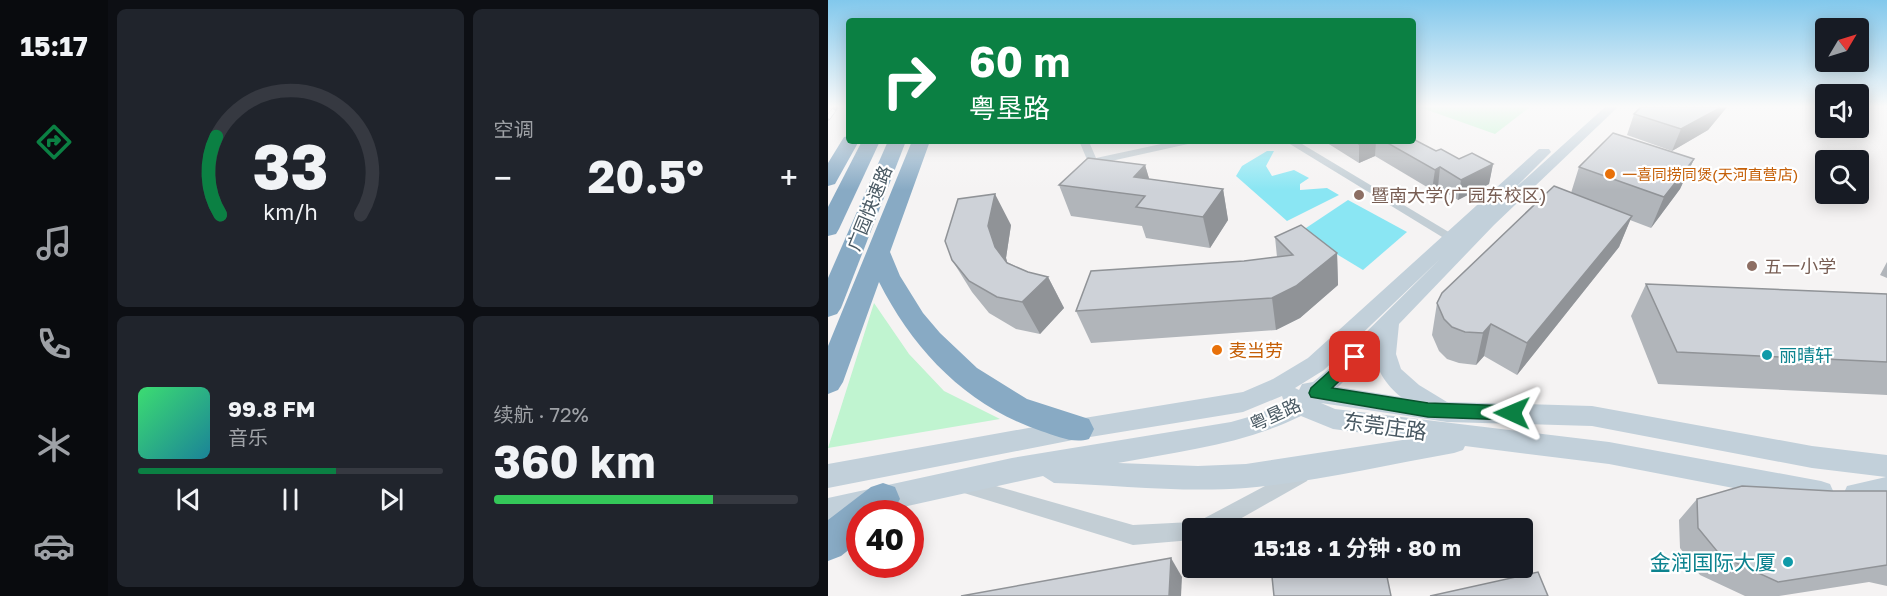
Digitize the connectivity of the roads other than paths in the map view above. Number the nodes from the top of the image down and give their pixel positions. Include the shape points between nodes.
1 (1565, 135) edge
2 (1581, 135) edge
3 (848, 144) edge
4 (870, 144) edge
5 (896, 144) edge
6 (920, 144) edge
7 (1085, 144) edge
8 (1174, 144) edge
9 (1295, 144) edge
10 (828, 180) edge
11 (828, 229) edge
12 (1451, 237) junction
13 (879, 253) junction
14 (862, 294) junction
15 (828, 308) edge
16 (828, 315) edge
17 (1389, 323) junction
18 (828, 382) edge
19 (1283, 386) junction
20 (1309, 399) junction
21 (1447, 412) junction
22 (1078, 429) junction
23 (1478, 438) junction
24 (1887, 466) edge
25 (1312, 468) junction
26 (1012, 470) junction
27 (828, 476) edge
28 (957, 483) junction
29 (1887, 489) edge
30 (902, 500) edge
31 (846, 511) edge
32 (828, 512) edge
33 (1224, 518) edge
34 (846, 529) edge
35 (1182, 532) edge
36 (828, 543) edge

1 - 12 main road, 粤垦路
2 - 17 main road, 粤垦路 via 1488,221
3 - 10 highway
4 - 11 highway, 广园快速路
5 - 15 highway, 广园快速路
6 - 13 highway
7 - 8 street via 1093,162
9 - 12 street
12 - 19 main road, 粤垦路 via 1377,310 1316,364
13 - 14 highway
13 - 22 highway via 892,289 914,321 974,383 1010,406
14 - 16 highway
14 - 18 highway
17 - 20 main road, 粤垦路
17 - 21 main road via 1384,354 1389,370 1407,390
19 - 20 main road, 东莞庄路
19 - 22 main road, 粤垦路 via 1243,402
20 - 21 main road, 东莞庄路
20 - 23 main road, 东莞庄路 via 1333,419
20 - 26 main road, 粤垦路 via 1264,423 1231,432
21 - 24 main road, 东莞庄路 via 1592,416 1812,457
22 - 27 main road, 粤垦路
23 - 25 main road
23 - 29 main road, 东莞庄路 via 1609,453 1838,496 1871,495
25 - 26 main road via 1245,476 1177,477
25 - 33 street
26 - 28 main road, 粤垦路
28 - 30 main road, 粤垦路
28 - 35 street via 1133,535
31 - 32 main road, 粤垦路
34 - 36 highway

